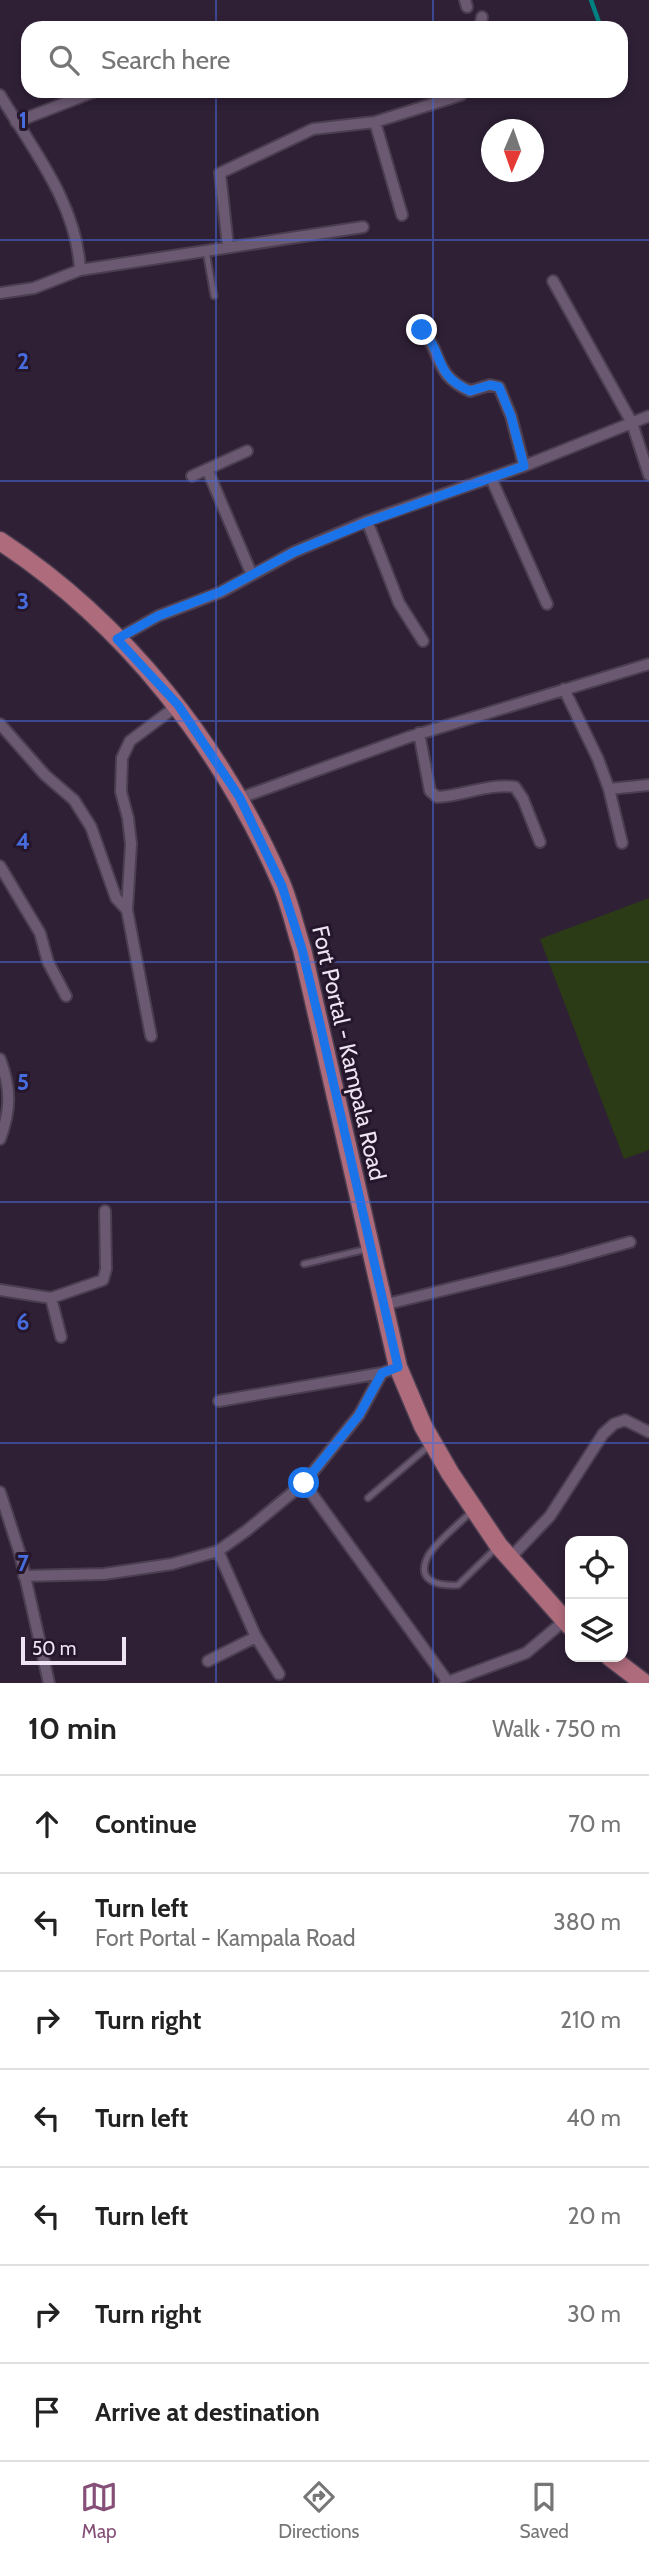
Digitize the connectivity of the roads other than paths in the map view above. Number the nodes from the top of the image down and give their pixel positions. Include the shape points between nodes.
1 (0, 95) edge
2 (78, 98) edge
3 (451, 98) edge
4 (16, 122) junction
5 (375, 122) junction
6 (402, 215) dead end
7 (363, 227) dead end
8 (228, 247) junction
9 (206, 251) junction
10 (80, 270) junction
11 (553, 281) dead end
12 (0, 293) edge
13 (214, 296) dead end
14 (422, 330) dead end
15 (649, 416) edge
16 (632, 423) junction
17 (247, 451) dead end
18 (524, 466) junction
19 (207, 470) junction
20 (649, 475) edge
21 (192, 476) dead end
22 (491, 478) junction
23 (367, 522) junction
24 (0, 541) edge
25 (252, 575) junction
26 (547, 604) dead end
27 (117, 639) junction
28 (423, 641) dead end
29 (649, 664) edge
30 (565, 689) junction
31 (178, 705) junction
32 (0, 724) edge
33 (419, 733) junction
34 (649, 785) edge
35 (609, 789) junction
36 (240, 798) junction
37 (540, 842) dead end
38 (622, 844) dead end
39 (0, 866) edge
40 (127, 910) junction
41 (66, 996) dead end
42 (150, 1037) dead end
43 (0, 1059) edge
44 (0, 1139) edge
45 (105, 1212) dead end
46 (630, 1242) dead end
47 (370, 1248) junction
48 (304, 1264) dead end
49 (0, 1290) edge
50 (51, 1297) junction
51 (383, 1305) junction
52 (61, 1337) dead end
53 (390, 1370) junction
54 (219, 1401) dead end
55 (649, 1432) edge
56 (433, 1443) junction
57 (304, 1483) junction
58 (0, 1492) edge
59 (368, 1499) dead end
60 (474, 1509) junction
61 (218, 1551) junction
62 (505, 1552) junction
63 (24, 1576) junction
64 (565, 1621) edge
65 (565, 1625) edge
66 (256, 1637) junction
67 (208, 1661) dead end
68 (617, 1662) edge
69 (279, 1674) dead end
70 (446, 1682) edge
71 (49, 1683) edge
72 (644, 1683) edge

1 - 4 street
2 - 4 street
3 - 5 street
4 - 10 street via 64,200 76,233
5 - 6 street
5 - 8 street via 313,129 220,173
7 - 8 street
8 - 9 street
9 - 10 street
9 - 13 lane
10 - 12 street via 34,288
11 - 16 street
14 - 18 street via 442,371 456,385 470,391 499,387
15 - 16 street
16 - 18 street
16 - 20 street
17 - 19 street
18 - 22 street
19 - 21 street
19 - 25 street
22 - 23 street
22 - 26 street
23 - 25 street
23 - 28 street via 399,603
24 - 27 main road, Fort Portal - Kampala Road via 74,597
25 - 27 street
27 - 31 main road, Fort Portal - Kampala Road
29 - 30 street
30 - 33 street
30 - 35 street
31 - 36 main road, Fort Portal - Kampala Road
31 - 40 street via 130,741 122,758 121,792 131,844
32 - 40 street via 74,800 91,827 116,898
33 - 36 street
33 - 37 street via 430,791 446,797 500,785 515,787
34 - 35 street
35 - 38 street
36 - 47 main road, Fort Portal - Kampala Road via 282,886 302,949
39 - 41 street via 40,933 48,962
40 - 42 street
43 - 44 street via 8,1081 7,1122
45 - 50 street via 103,1280
46 - 51 street
47 - 48 lane
47 - 51 main road, Fort Portal - Kampala Road
49 - 50 street
50 - 52 street
51 - 53 main road, Fort Portal - Kampala Road
53 - 54 street
53 - 56 main road, Fort Portal - Kampala Road
53 - 57 street
55 - 62 street via 625,1420 614,1424 550,1516
56 - 59 lane
56 - 60 main road, Fort Portal - Kampala Road
57 - 61 street
57 - 70 street
58 - 63 street
60 - 62 main road, Fort Portal - Kampala Road
60 - 62 lane via 429,1555 428,1578 439,1586 458,1585
61 - 63 street via 172,1564 104,1574
61 - 66 street
62 - 64 main road, Fort Portal - Kampala Road
63 - 71 street
65 - 70 street via 526,1654
66 - 67 street
66 - 69 street
68 - 72 main road

